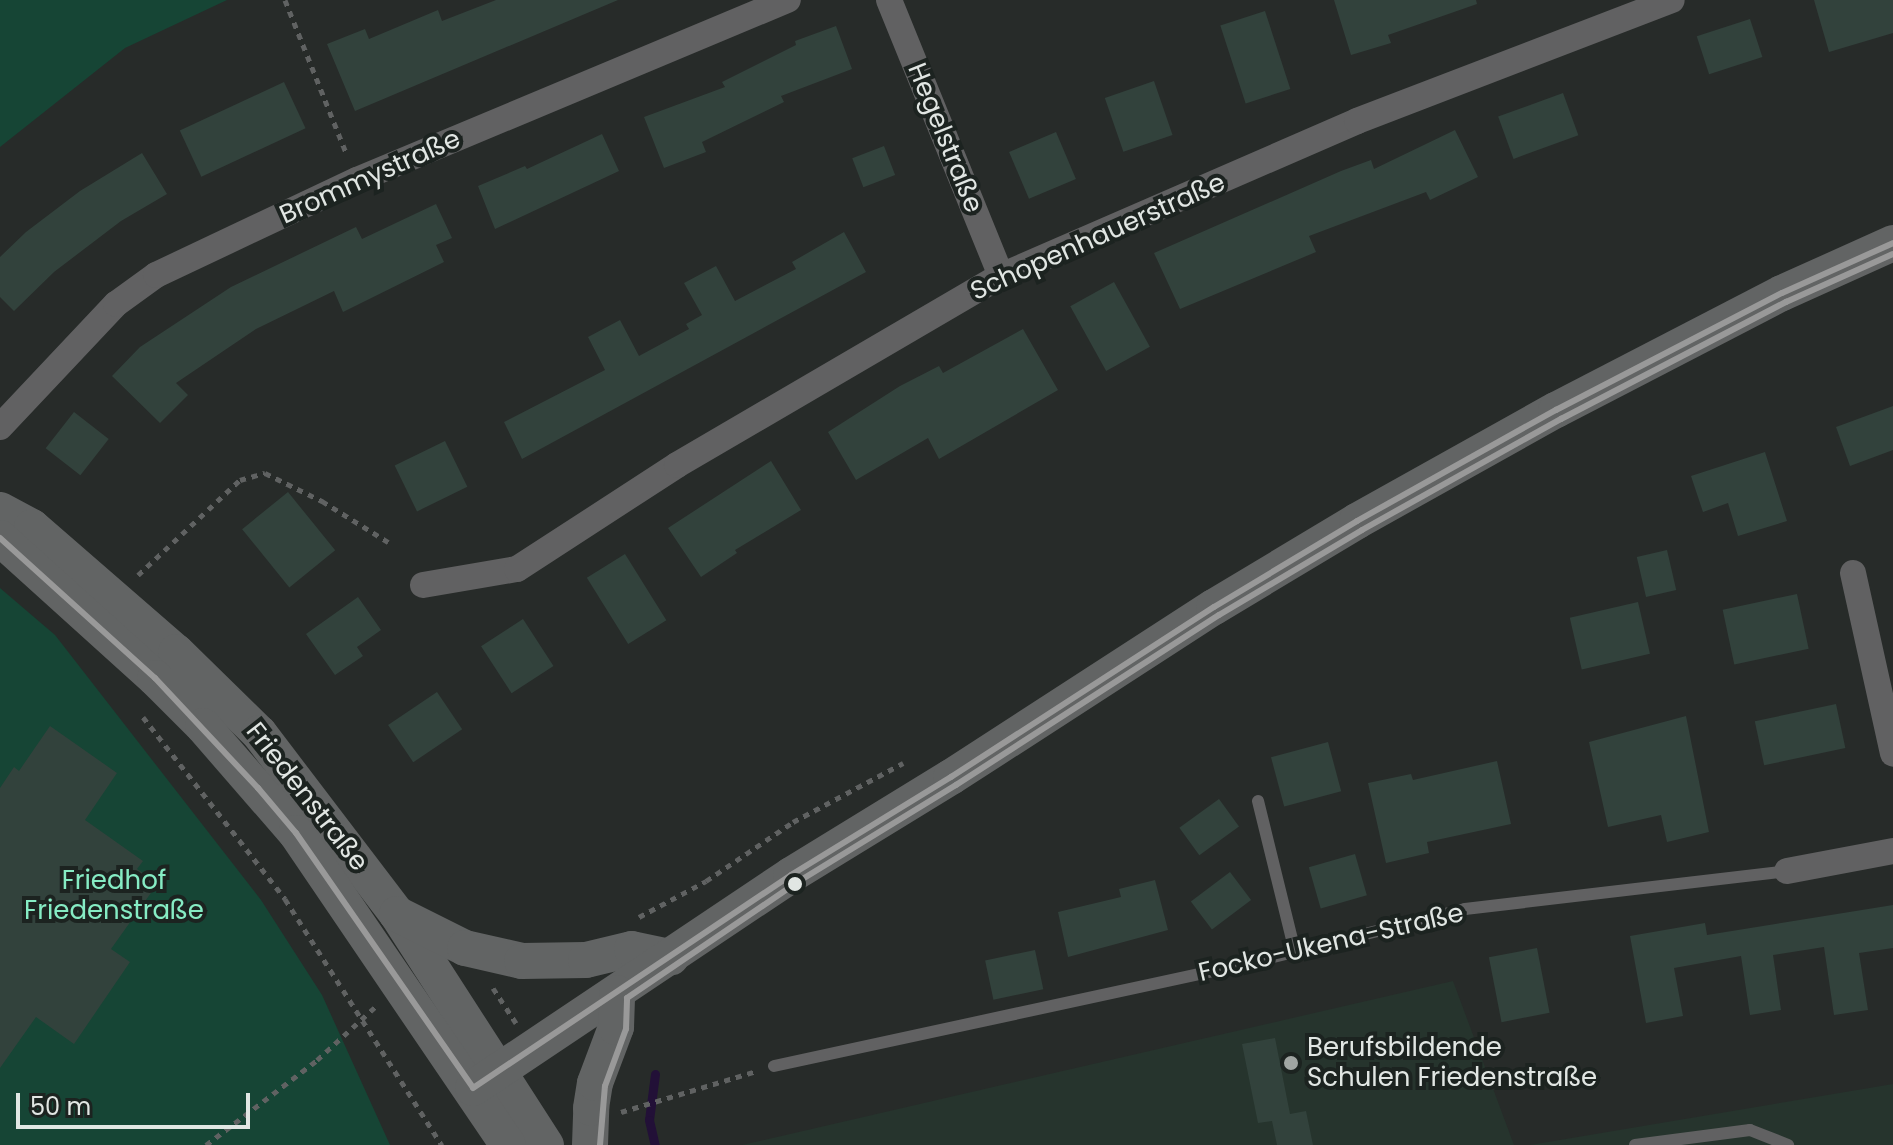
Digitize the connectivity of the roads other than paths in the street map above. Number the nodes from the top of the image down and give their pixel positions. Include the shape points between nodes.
1 (788, 0) edge
2 (889, 0) edge
3 (1672, 0) edge
4 (1893, 243) edge
5 (1001, 276) junction
6 (0, 427) edge
7 (0, 510) edge
8 (0, 538) edge
9 (1853, 573) dead end
10 (423, 585) dead end
11 (1893, 754) edge
12 (1258, 801) dead end
13 (1893, 851) edge
14 (1787, 871) joint
15 (397, 914) junction
16 (1295, 952) junction
17 (671, 957) junction
18 (617, 993) junction
19 (774, 1066) road end
20 (486, 1080) junction
21 (1661, 1142) edge
22 (508, 1145) edge
23 (546, 1145) edge
24 (590, 1145) edge
25 (1635, 1145) edge
26 (1788, 1145) edge

1 - 6 street, Brommystraße via 357,180 156,275 116,304
2 - 5 street, Hegelstraße
3 - 5 street, Schopenhauerstraße via 1357,121
4 - 17 main road via 1782,293 1556,410 1357,521 791,875
5 - 10 street, Schopenhauerstraße via 677,465 517,569
7 - 15 main road, Friedenstraße via 44,537 259,733
8 - 20 main road, Friedenstraße via 155,678 258,788
9 - 11 street
12 - 16 lane
13 - 14 street, Focko-Ukena-Straße
14 - 16 lane, Focko-Ukena-Straße via 1465,909
15 - 17 main road via 465,948 522,961 586,960 632,949
15 - 20 main road, Friedenstraße
16 - 19 lane, Focko-Ukena-Straße
17 - 18 main road
18 - 20 main road
18 - 24 main road via 616,1027 595,1083
20 - 22 main road, Friedenstraße
20 - 23 main road, Friedenstraße
21 - 25 lane
21 - 26 lane via 1750,1130

